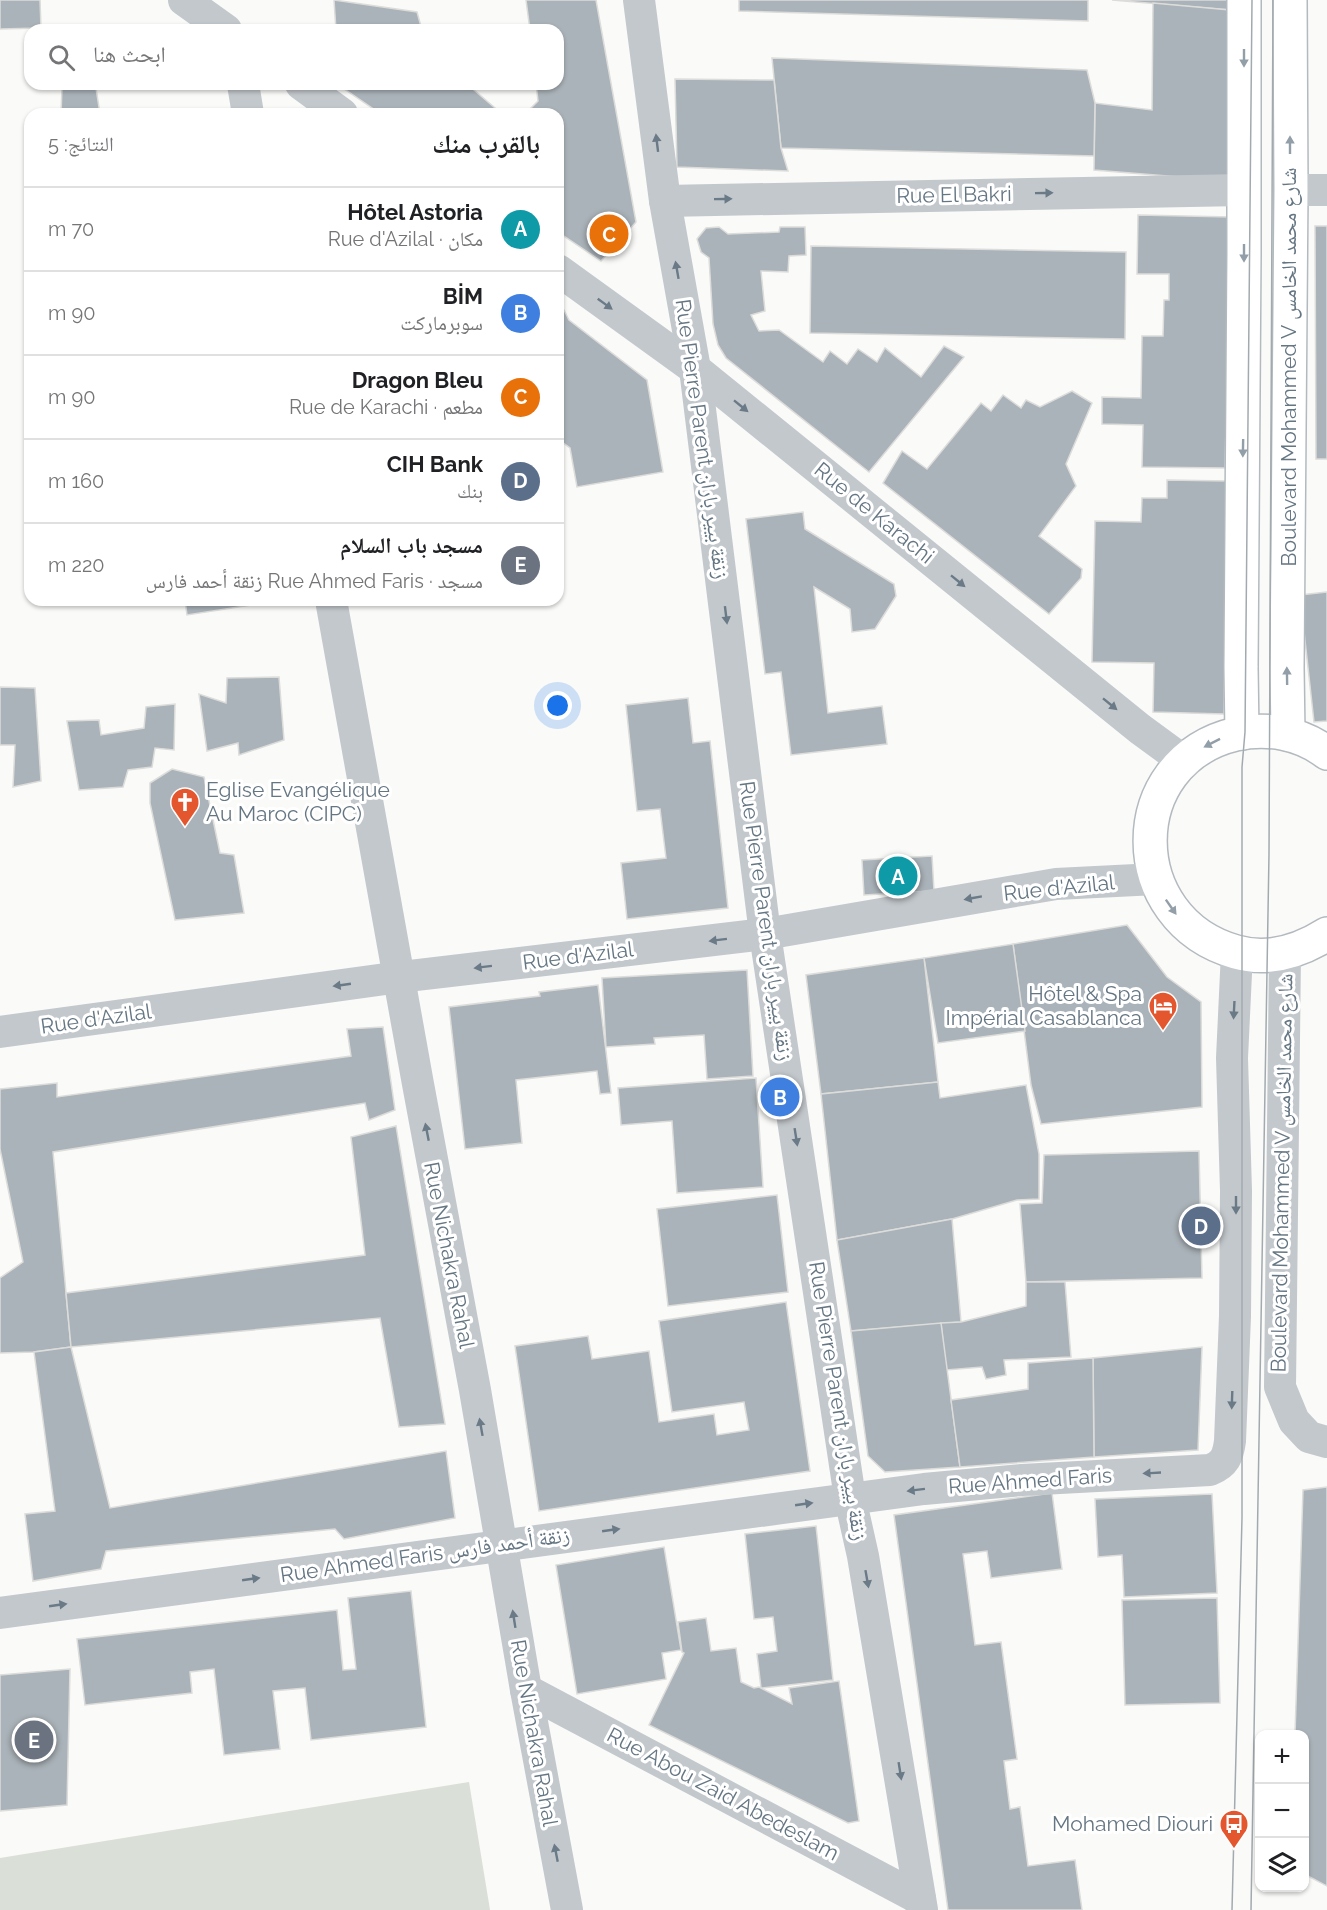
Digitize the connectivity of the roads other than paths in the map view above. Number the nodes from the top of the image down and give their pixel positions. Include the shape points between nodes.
1 (184, 0) edge
2 (639, 0) edge
3 (1244, 0) edge
4 (1290, 0) edge
5 (218, 24) edge
6 (244, 90) edge
7 (309, 90) edge
8 (247, 108) edge
9 (334, 108) edge
10 (1243, 190) junction
11 (1291, 190) junction
12 (1327, 190) edge
13 (665, 201) junction
14 (564, 274) edge
15 (695, 369) junction
16 (333, 606) edge
17 (1242, 733) junction
18 (1288, 734) junction
19 (1327, 753) edge
20 (1185, 762) junction
21 (1156, 879) junction
22 (765, 934) junction
23 (1327, 934) edge
24 (1237, 952) junction
25 (1285, 953) junction
26 (400, 977) junction
27 (0, 1032) edge
28 (1327, 1442) edge
29 (850, 1498) junction
30 (502, 1545) junction
31 (0, 1613) edge
32 (526, 1690) junction
33 (921, 1904) edge
34 (567, 1910) edge

1 - 5 street
13 -> 2 street, Rue Pierre Parent زنقة بيير باران
3 -> 10 street
11 -> 4 street, Boulevard Mohammed V شارع محمد الخامس
6 - 8 street
7 - 9 street
13 -> 10 street, Rue El Bakri
10 -> 17 street
11 - 12 street
18 -> 11 street, Boulevard Mohammed V شارع محمد الخامس
15 -> 13 street, Rue Pierre Parent زنقة بيير باران
14 -> 15 street, Rue de Karachi
15 -> 20 street, Rue de Karachi
15 -> 22 street, Rue Pierre Parent زنقة بيير باران
16 - 26 street, Rue Nichakra Rahal
17 - 18 street
17 -> 20 street via 1212,743
18 - 19 street
20 - 21 street via 1165,788 1153,818 1150,840
21 -> 22 street, Rue d'Azilal via 1056,884
21 -> 24 street via 1168,904 1186,926 1209,942
22 -> 26 street, Rue d'Azilal
22 -> 29 street, Rue Pierre Parent زنقة بيير باران
23 - 25 street
24 - 25 street via 1255,956
24 -> 29 street, Rue Ahmed Faris via 1232,1058 1235,1316 1226,1460 1210,1470 1022,1480
25 - 28 street, Boulevard Mohammed V شارع محمد الخامس via 1280,1387 1294,1421 1309,1437
26 -> 27 street, Rue d'Azilal
30 -> 26 street, Rue Nichakra Rahal
30 -> 29 street, Rue Ahmed Faris زنقة أحمد فارس
29 -> 33 street, Rue Pierre Parent زنقة بيير باران
31 -> 30 street, Rue Ahmed Faris زنقة أحمد فارس
32 -> 30 street, Rue Nichakra Rahal
32 - 33 street, Rue Abou Zaid Abedeslam
34 -> 32 street, Rue Nichakra Rahal

